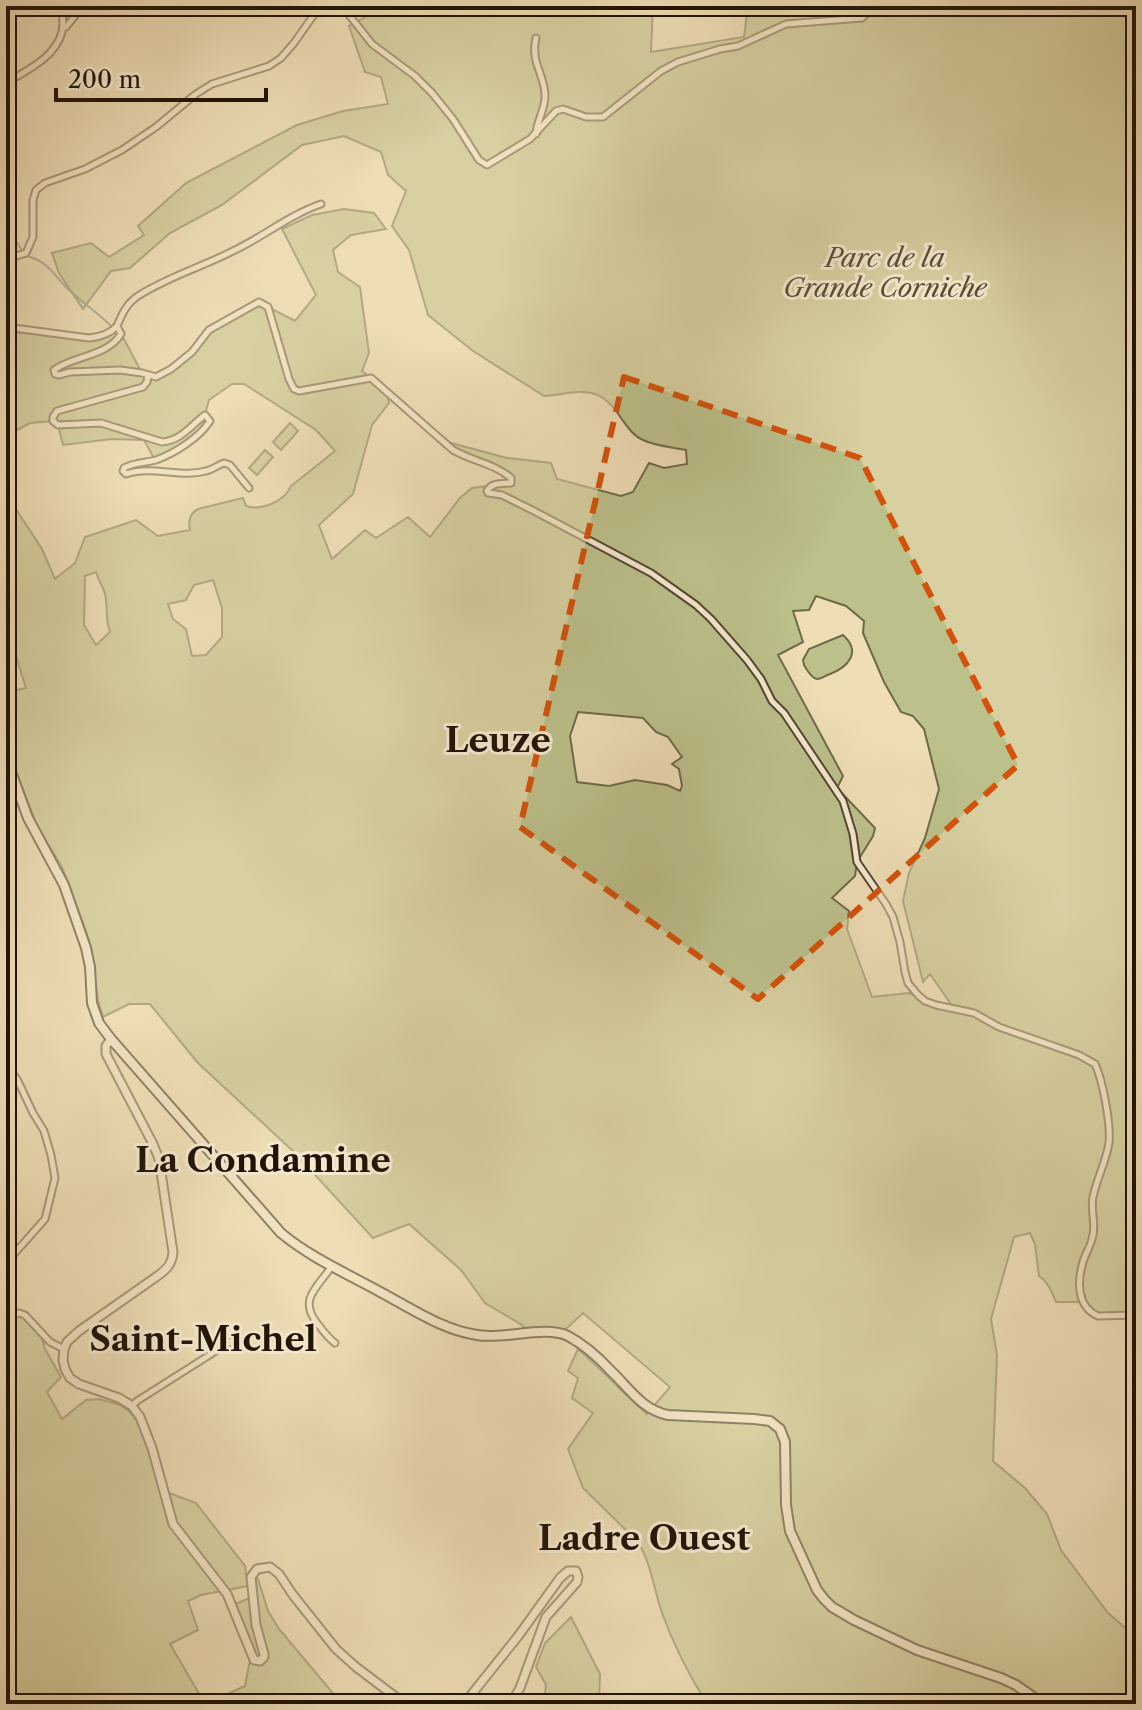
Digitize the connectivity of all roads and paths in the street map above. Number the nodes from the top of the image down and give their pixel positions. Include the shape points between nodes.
1 (62, 6) edge
2 (83, 6) edge
3 (320, 6) edge
4 (342, 6) edge
5 (874, 6) edge
6 (63, 28) junction
7 (536, 38) dead end
8 (6, 83) edge
9 (536, 134) junction
10 (321, 204) dead end
11 (6, 259) edge
12 (117, 326) junction
13 (6, 327) edge
14 (148, 376) junction
15 (249, 488) dead end
16 (6, 758) edge
17 (111, 1039) junction
18 (6, 1065) edge
19 (6, 1263) edge
20 (332, 1266) junction
21 (1136, 1315) edge
22 (6, 1317) edge
23 (238, 1337) dead end
24 (335, 1343) dead end
25 (64, 1349) junction
26 (132, 1406) junction
27 (405, 1704) edge
28 (464, 1704) edge
29 (511, 1704) edge
30 (1043, 1704) edge

1 - 6 street
2 - 6 street
3 - 11 street via 294,43 269,66 212,84 122,150 36,190 33,237 26,253
4 - 9 street via 372,44 432,93 483,164
5 - 9 street via 860,19 786,24 738,46 678,62 606,116 559,110
6 - 8 street via 48,55
7 - 9 street via 545,95
10 - 12 street via 137,297
12 - 13 street via 89,338
12 - 14 street via 118,339 57,367 55,374 120,370
14 - 15 street via 143,387 57,411 53,421 101,423 162,442 186,433 205,415 210,421 190,441 123,471 203,472 224,463
14 - 21 street via 171,369 209,330 264,303 294,389 371,378 453,450 511,478 509,484 489,487 488,493 525,506 651,573 711,619 761,679 838,793 857,862 893,917 913,989 925,1001 974,1013 1095,1064 1109,1140 1092,1201 1093,1238 1078,1282 1082,1302 1093,1314
16 - 17 main road via 33,828 64,885 86,948 92,1003
17 - 20 main road via 281,1233
17 - 25 street via 106,1054 159,1159 172,1262 79,1331
18 - 19 street via 44,1131 55,1178 45,1219
20 - 24 street via 308,1302 311,1315
20 - 30 main road via 464,1333 566,1335 658,1413 770,1421 785,1442 790,1531 824,1599 854,1620 917,1650 1001,1678
22 - 25 street via 25,1315
23 - 26 street
25 - 26 street via 70,1378
26 - 27 street via 146,1432 173,1524 227,1594 254,1660 264,1654 251,1577 257,1569 270,1567 336,1649
28 - 29 street via 560,1578 576,1571 577,1582 546,1617

